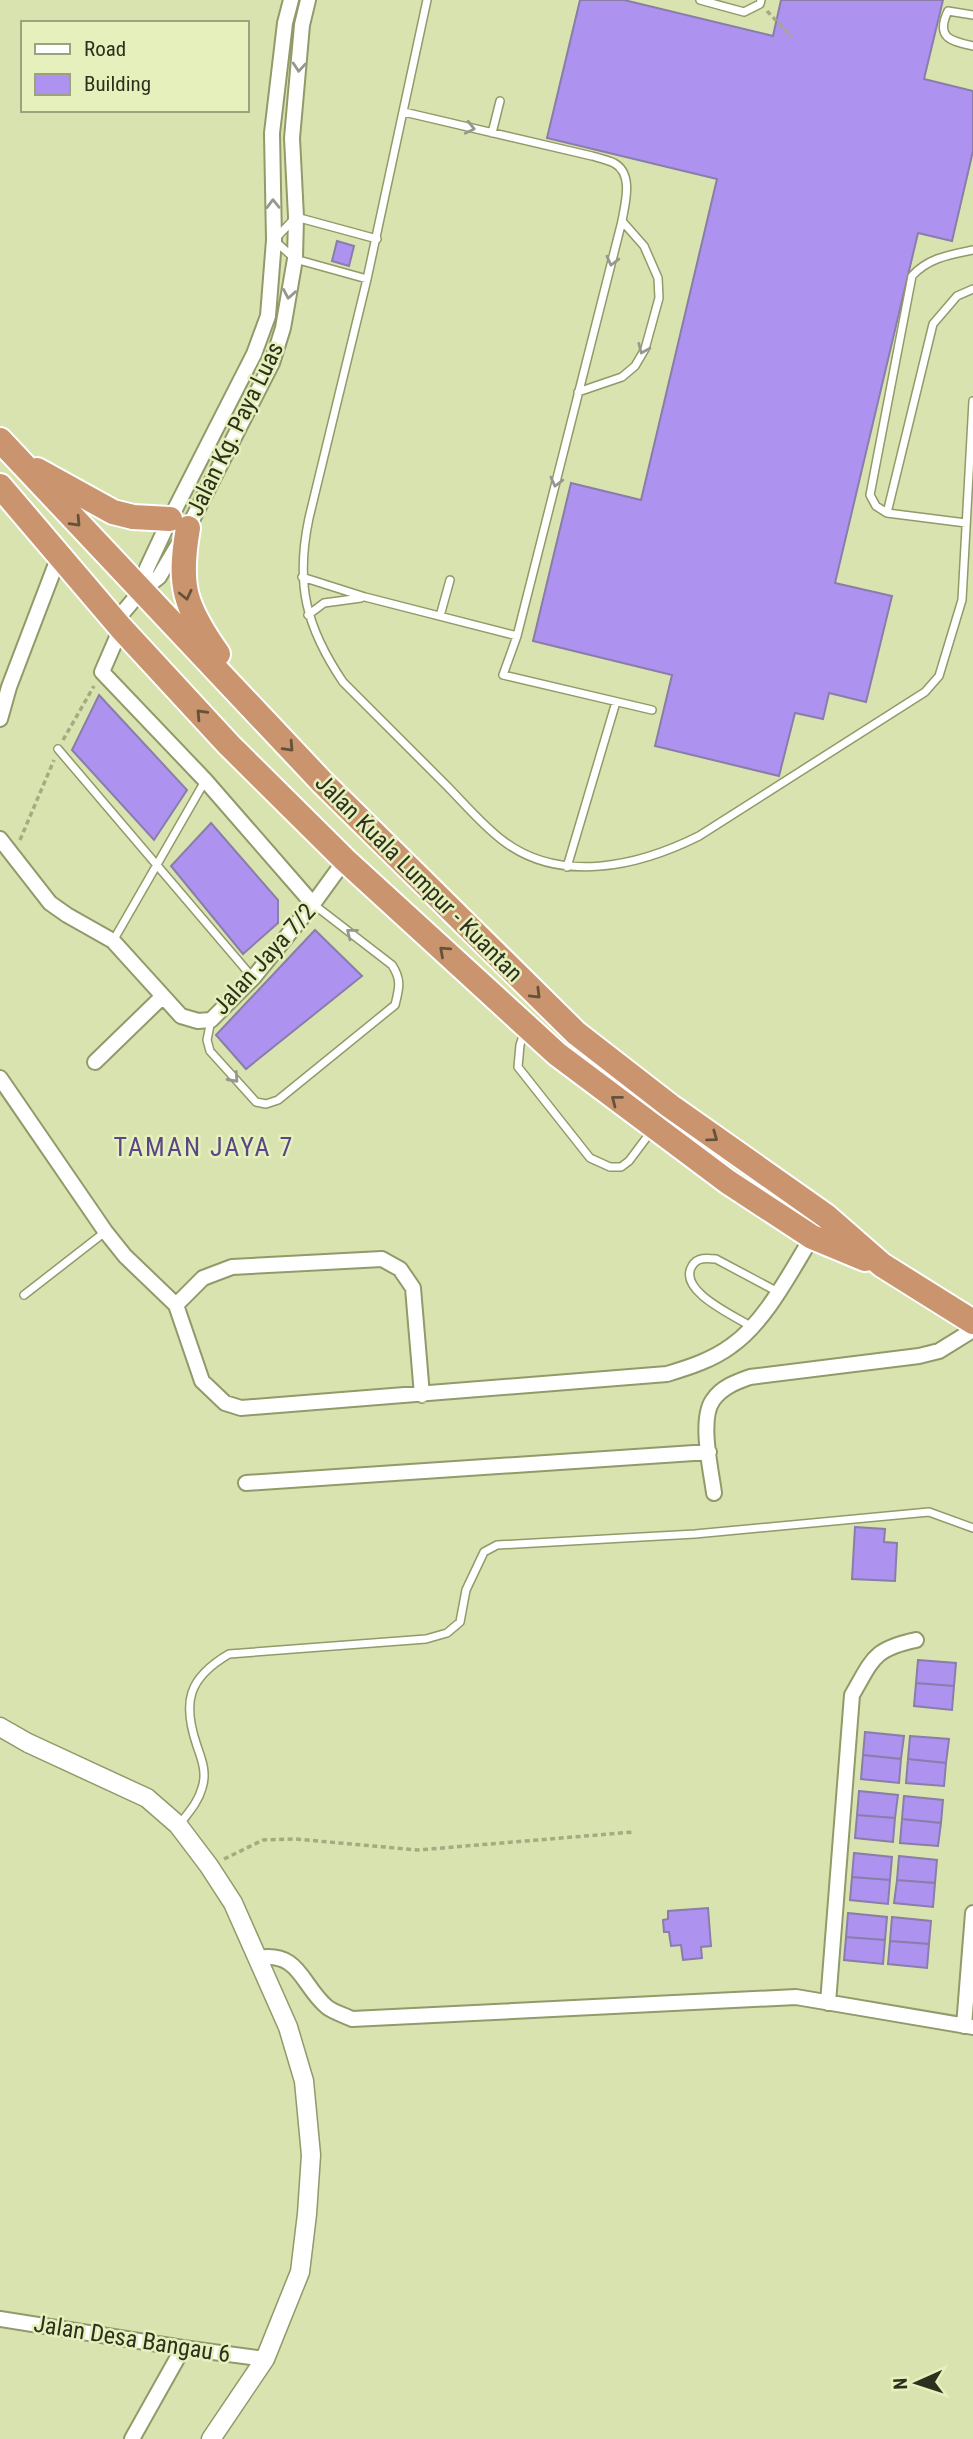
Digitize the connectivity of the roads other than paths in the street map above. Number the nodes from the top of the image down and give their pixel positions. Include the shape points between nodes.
1 (291, 0) edge
2 (309, 0) edge
3 (427, 0) edge
4 (700, 0) edge
5 (761, 2) edge
6 (973, 15) edge
7 (973, 46) edge
8 (500, 101) dead end
9 (404, 112) junction
10 (492, 133) junction
11 (296, 217) junction
12 (622, 221) junction
13 (377, 239) junction
14 (274, 240) junction
15 (973, 250) edge
16 (295, 259) junction
17 (368, 279) junction
18 (973, 289) edge
19 (579, 392) junction
20 (973, 401) edge
21 (6, 448) edge
22 (0, 486) edge
23 (0, 503) edge
24 (887, 513) junction
25 (28, 519) junction
26 (179, 523) junction
27 (966, 523) junction
28 (59, 556) junction
29 (302, 577) junction
30 (450, 580) dead end
31 (141, 591) junction
32 (365, 597) junction
33 (308, 615) junction
34 (440, 617) junction
35 (118, 625) junction
36 (517, 636) junction
37 (616, 702) junction
38 (652, 710) dead end
39 (0, 719) edge
40 (268, 725) junction
41 (58, 749) dead end
42 (205, 780) junction
43 (0, 839) edge
44 (345, 860) junction
45 (157, 863) junction
46 (568, 867) junction
47 (313, 904) junction
48 (113, 941) junction
49 (253, 978) junction
50 (163, 996) junction
51 (211, 1020) junction
52 (527, 1026) junction
53 (95, 1062) dead end
54 (0, 1078) edge
55 (654, 1129) junction
56 (825, 1216) junction
57 (105, 1231) junction
58 (812, 1237) junction
59 (882, 1265) junction
60 (778, 1292) junction
61 (24, 1294) dead end
62 (176, 1305) junction
63 (973, 1322) edge
64 (752, 1327) junction
65 (973, 1330) edge
66 (422, 1395) junction
67 (709, 1452) junction
68 (246, 1483) dead end
69 (714, 1493) dead end
70 (973, 1528) edge
71 (916, 1640) dead end
72 (0, 1727) edge
73 (178, 1825) junction
74 (973, 1913) edge
75 (258, 1958) junction
76 (828, 2003) junction
77 (968, 2027) edge
78 (0, 2319) edge
79 (183, 2348) junction
80 (265, 2359) junction
81 (132, 2439) edge
82 (211, 2439) edge

14 -> 1 street, Jalan Kg. Paya Luas via 272,133
2 -> 11 street, Jalan Kg. Paya Luas via 302,25 292,138
3 - 9 lane
4 - 5 lane via 744,12
6 - 7 lane via 948,11 944,28 950,40
8 - 10 lane
9 -> 10 lane
9 - 13 lane
10 - 12 lane via 614,163 625,180
11 - 13 lane
11 - 14 lane
11 - 16 street, Jalan Kg. Paya Luas
12 -> 19 lane
12 -> 19 lane via 644,246 658,278 659,298 645,349 635,366 622,377
13 - 17 lane
14 - 16 lane
14 - 26 street, Jalan Kg. Paya Luas via 268,316
15 - 24 lane via 934,259 912,276 870,495
16 - 17 lane
16 -> 26 street, Jalan Kg. Paya Luas via 272,363
17 - 29 lane via 302,549
18 - 24 lane via 957,296 933,324
19 -> 36 lane
20 - 27 lane
21 - 26 highway via 113,512
21 -> 31 highway, Jalan Kuala Lumpur - Kuantan
22 - 25 highway, Jalan Kuala Lumpur - Kuantan
23 - 25 highway
24 - 27 lane
25 - 28 highway, Jalan Kuala Lumpur - Kuantan
26 - 31 street, Jalan Kg. Paya Luas via 147,568
26 -> 40 highway via 183,582 198,627
27 - 46 lane via 962,600 939,676 925,692 669,851 612,866
28 - 35 highway, Jalan Kuala Lumpur - Kuantan
28 - 39 street
29 - 32 lane
29 - 33 lane
30 - 34 lane
31 - 35 street, Jalan Kg. Paya Luas
31 - 40 highway, Jalan Kuala Lumpur - Kuantan
32 - 33 lane via 324,603
32 - 34 lane
33 - 46 lane via 324,654 343,682 502,841 539,860
34 - 36 lane
35 - 42 street, Jalan Kg. Paya Luas via 102,672
44 -> 35 highway, Jalan Kuala Lumpur - Kuantan via 229,745
36 - 37 lane via 503,675
37 - 38 lane
37 - 46 lane
40 -> 56 highway, Jalan Kuala Lumpur - Kuantan via 576,1033
41 - 45 lane
42 - 45 lane
42 - 47 street
43 - 48 street, Jalan Jaya 7/2 via 50,903
44 - 47 street, Jalan Jaya 7/2
52 -> 44 highway, Jalan Kuala Lumpur - Kuantan
45 - 48 lane
45 - 49 lane
47 - 49 street, Jalan Jaya 7/2
51 -> 47 lane via 210,1051 256,1102 266,1104 278,1100 396,1005 399,975 392,965
48 - 50 street, Jalan Jaya 7/2
49 - 51 street, Jalan Jaya 7/2
50 - 51 street, Jalan Jaya 7/2 via 181,1016
50 - 53 street
55 -> 52 highway, Jalan Kuala Lumpur - Kuantan
52 - 55 lane via 518,1067 590,1158 621,1167
54 - 57 street
55 - 58 highway, Jalan Kuala Lumpur - Kuantan
56 - 58 street
56 - 59 highway, Jalan Kuala Lumpur - Kuantan
57 - 61 lane
57 - 62 street
58 - 59 highway, Jalan Kuala Lumpur - Kuantan
58 - 60 street
59 - 63 highway, Jalan Kuala Lumpur - Kuantan
60 - 64 street
60 - 64 lane via 716,1259 696,1260 690,1268 689,1280 700,1296
62 - 66 street via 202,1381 225,1403 241,1408
62 - 66 street via 203,1278 232,1266 382,1259 400,1269 413,1288
64 - 66 street via 707,1361 667,1374
65 - 67 street via 919,1356 750,1377 727,1386 711,1402 706,1425
67 - 68 street
67 - 69 street
70 - 73 lane via 929,1512 695,1534 497,1545 484,1552 466,1590 460,1622 447,1633 426,1639 229,1654 209,1665 189,1702 190,1726 204,1767 203,1787
71 - 76 street via 891,1645 875,1656 852,1695
72 - 73 street via 147,1798
73 - 75 street via 233,1903
74 - 77 street
75 - 76 street via 274,1955 289,1962 327,2008 352,2019 796,1997
75 - 80 street via 288,2027 304,2081 311,2155 300,2272
76 - 77 street
78 - 79 street, Jalan Desa Bangau 6
79 - 80 street, Jalan Desa Bangau 6
79 - 81 street
80 - 82 street

